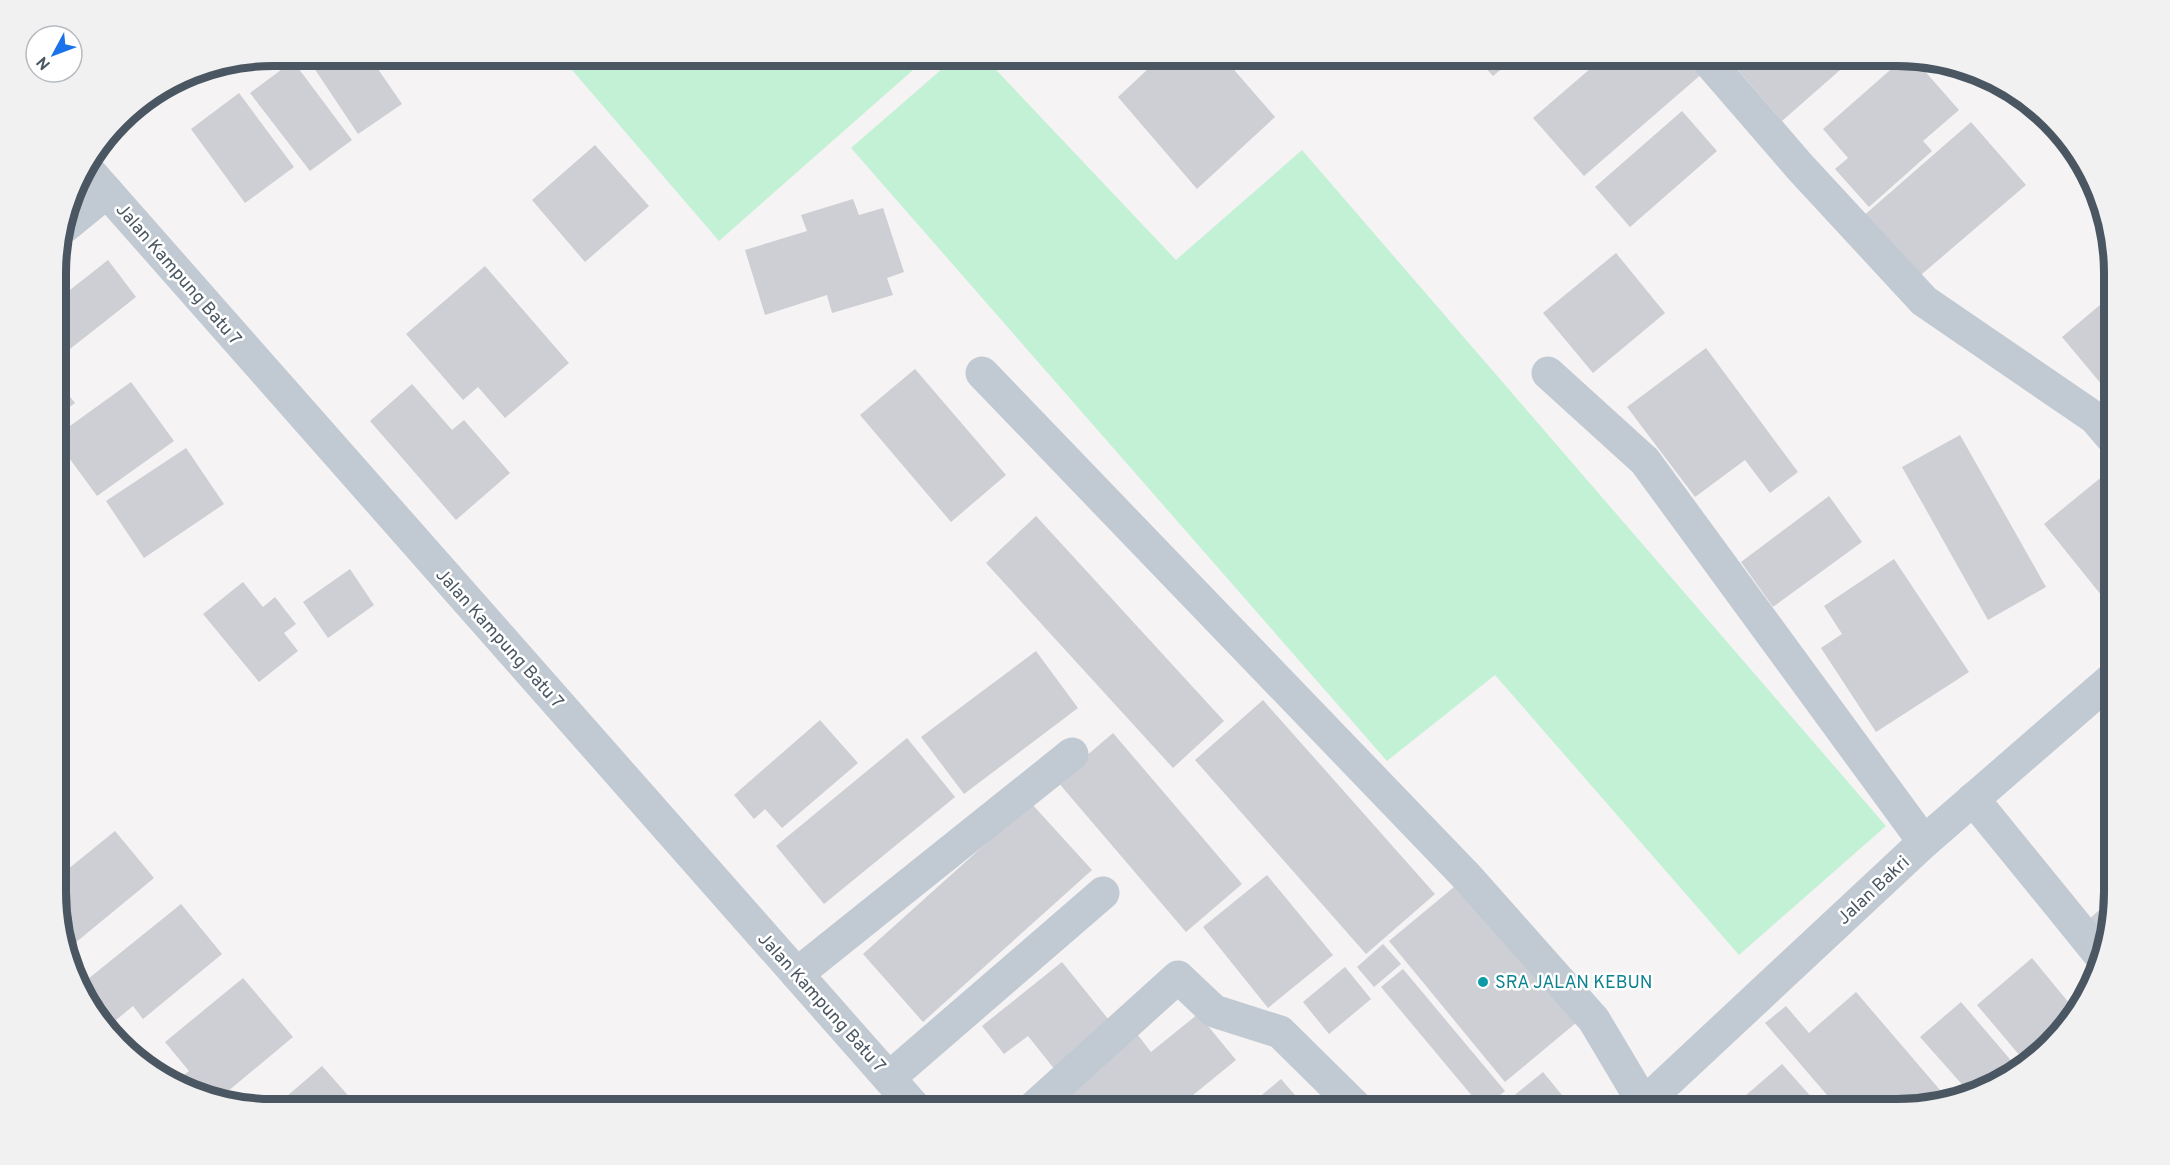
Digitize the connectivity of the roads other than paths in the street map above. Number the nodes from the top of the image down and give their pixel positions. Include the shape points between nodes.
1 (1713, 66) edge
2 (91, 174) edge
3 (107, 192) junction
4 (73, 220) edge
5 (982, 373) dead end
6 (1548, 373) dead end
7 (2104, 428) edge
8 (2104, 697) edge
9 (1072, 754) dead end
10 (1973, 799) junction
11 (1924, 842) junction
12 (1103, 893) dead end
13 (2096, 950) edge
14 (797, 974) junction
15 (889, 1078) junction
16 (907, 1099) edge
17 (1043, 1099) edge
18 (1348, 1099) edge
19 (1637, 1099) edge
20 (1650, 1099) edge

1 - 7 street via 1924,300 2095,418
2 - 3 street, Jalan Kampung Batu 7
3 - 4 street
3 - 14 street, Jalan Kampung Batu 7
5 - 19 street via 1468,878 1594,1020
6 - 11 street via 1646,461
8 - 10 street, Jalan Bakri
9 - 14 street
10 - 11 street, Jalan Bakri
10 - 13 street
11 - 20 street, Jalan Bakri
12 - 15 street
14 - 15 street, Jalan Kampung Batu 7
15 - 16 street, Jalan Kampung Batu 7
17 - 18 street via 1178,977 1214,1011 1280,1032

